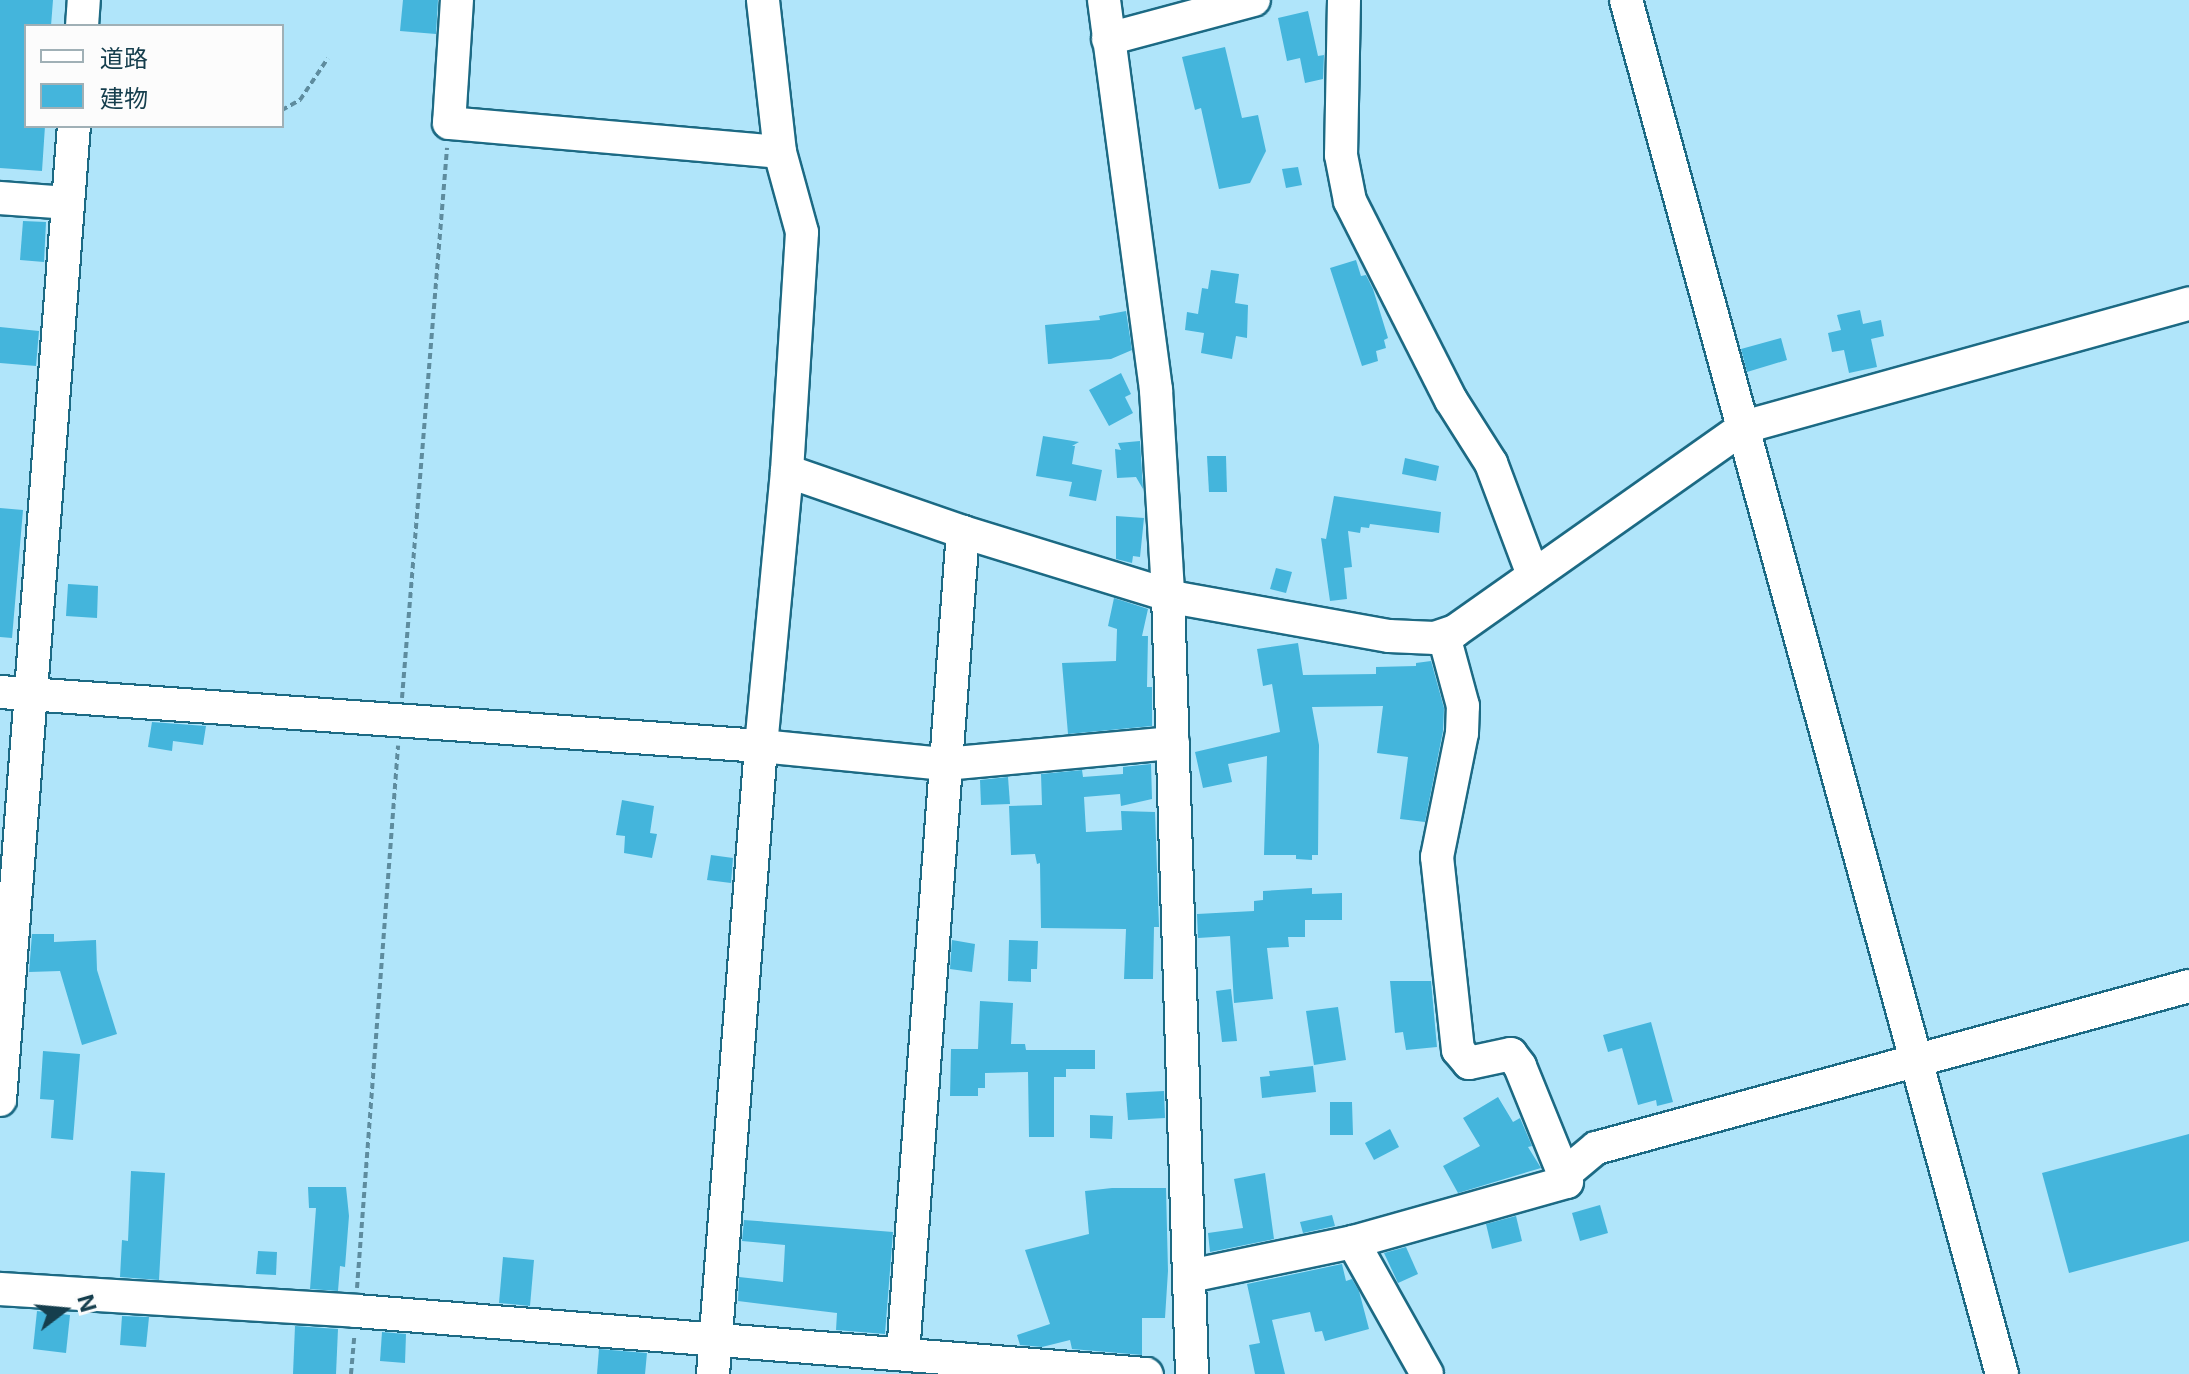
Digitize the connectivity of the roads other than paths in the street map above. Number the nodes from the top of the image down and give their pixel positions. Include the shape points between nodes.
1 (84, 0) edge
2 (457, 0) edge
3 (763, 0) edge
4 (1104, 0) edge
5 (1254, 0) edge
6 (1344, 0) edge
7 (1626, 0) edge
8 (82, 24) edge
9 (1108, 39) junction
10 (74, 128) edge
11 (780, 152) junction
12 (0, 198) edge
13 (68, 203) junction
14 (2189, 304) edge
15 (1744, 427) junction
16 (787, 471) junction
17 (963, 532) junction
18 (1533, 575) junction
19 (1168, 594) junction
20 (1444, 636) junction
21 (16, 693) edge
22 (1173, 743) junction
23 (761, 746) junction
24 (945, 764) junction
25 (2189, 986) edge
26 (1915, 1061) junction
27 (0, 1100) edge
28 (1566, 1173) junction
29 (1353, 1242) junction
30 (1190, 1276) junction
31 (0, 1289) edge
32 (715, 1341) junction
33 (903, 1354) junction
34 (713, 1374) edge
35 (1146, 1374) edge
36 (1192, 1374) edge
37 (1427, 1374) edge
38 (2002, 1374) edge

1 - 8 street
2 - 11 street via 449,123
3 - 11 street
4 - 9 street
5 - 9 street
6 - 18 street via 1341,155 1350,201 1451,400 1491,463
7 - 15 street
9 - 19 street via 1156,390
10 - 13 street
11 - 16 street via 802,232
12 - 13 street
13 - 21 street
14 - 15 street
15 - 18 street
15 - 26 street
16 - 17 street
16 - 23 street
17 - 19 street
17 - 24 street
18 - 20 street
19 - 20 street via 1389,636
19 - 22 street
20 - 28 street via 1463,706 1437,857 1458,1050 1469,1063 1511,1054
21 - 23 street
21 - 27 street
22 - 24 street
22 - 30 street
23 - 24 street
23 - 32 street
24 - 33 street
25 - 26 street
26 - 28 street via 1596,1148
26 - 38 street
28 - 29 street via 1567,1182
29 - 30 street
29 - 37 street
30 - 36 street
31 - 32 street
32 - 33 street
32 - 34 street
33 - 35 street

